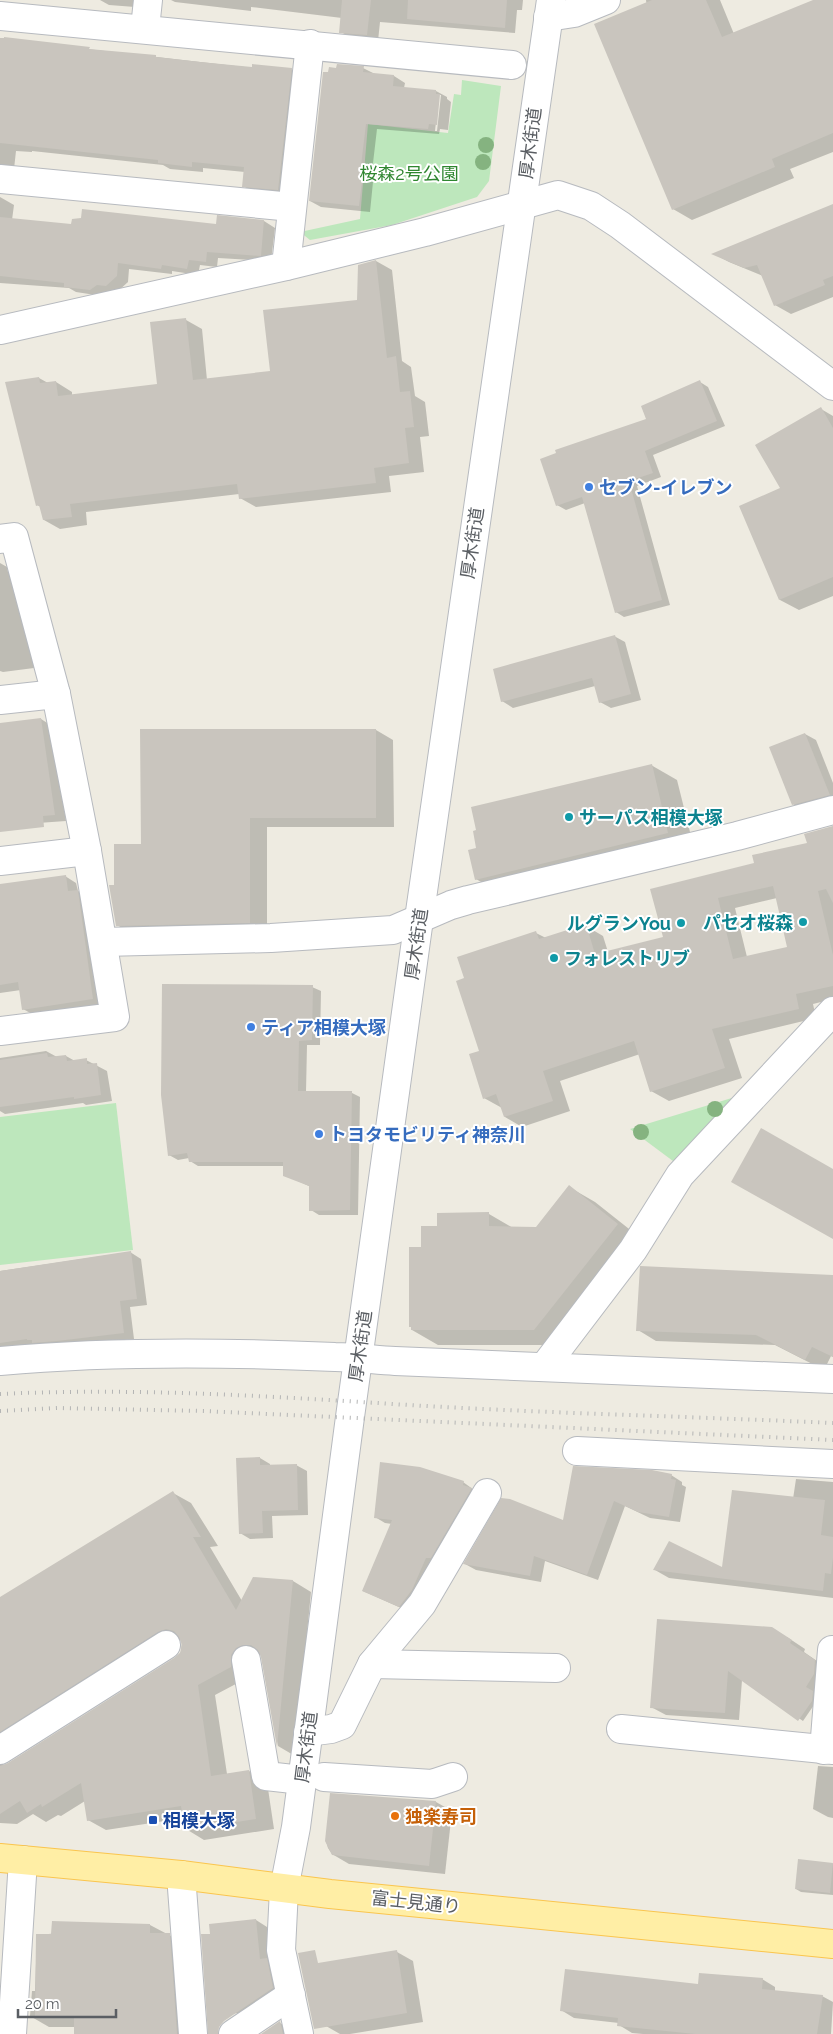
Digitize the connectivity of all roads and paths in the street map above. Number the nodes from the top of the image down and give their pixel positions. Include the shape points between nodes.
1 (148, 0) edge
2 (606, 0) edge
3 (549, 9) edge
4 (0, 16) edge
5 (145, 28) junction
6 (310, 44) junction
7 (512, 65) dead end
8 (0, 180) edge
9 (522, 204) junction
10 (292, 207) junction
11 (286, 266) junction
12 (0, 330) edge
13 (833, 386) edge
14 (7, 538) edge
15 (56, 694) junction
16 (0, 700) edge
17 (833, 810) edge
18 (87, 851) junction
19 (0, 862) edge
20 (419, 919) junction
21 (102, 942) junction
22 (833, 1011) edge
23 (0, 1031) edge
24 (359, 1358) junction
25 (0, 1361) edge
26 (544, 1367) junction
27 (833, 1379) edge
28 (577, 1451) dead end
29 (833, 1464) edge
30 (487, 1494) dead end
31 (166, 1645) dead end
32 (832, 1650) edge
33 (246, 1660) dead end
34 (372, 1664) junction
35 (556, 1668) dead end
36 (831, 1689) edge
37 (620, 1729) dead end
38 (308, 1732) junction
39 (0, 1750) edge
40 (828, 1750) edge
41 (453, 1778) dead end
42 (313, 1779) junction
43 (12, 1859) edge
44 (181, 1875) junction
45 (284, 1889) junction
46 (833, 1944) edge
47 (291, 1996) junction
48 (12, 2034) edge
49 (194, 2034) edge
50 (233, 2034) edge
51 (299, 2034) edge

1 - 5 street
2 - 3 street via 574,13
3 - 9 street, 厚木街道
4 - 5 street
5 - 6 street
6 - 7 street
6 - 10 street
8 - 10 street
9 - 11 street via 426,232
9 - 13 street via 558,195 591,206
9 - 20 street, 厚木街道
10 - 11 street
11 - 12 street
14 - 15 street
15 - 16 street
15 - 18 street
17 - 20 street via 468,900
18 - 19 street
18 - 21 street
20 - 21 street via 393,930 271,938
20 - 24 street, 厚木街道
21 - 23 street via 115,1017
22 - 26 street via 680,1175 633,1250
24 - 25 street via 171,1354
24 - 26 street
24 - 38 street, 厚木街道
26 - 27 street
28 - 29 street
30 - 34 street via 422,1604
31 - 39 street
32 - 36 street
33 - 42 street via 266,1776
34 - 35 street
34 - 38 street via 342,1725
36 - 40 street
37 - 40 street
38 - 42 street, 厚木街道
41 - 42 street via 432,1784
42 - 45 street, 厚木街道 via 296,1827
43 - 44 main road, 富士見通り
43 - 48 street
44 - 45 main road, 富士見通り
44 - 49 street
45 - 46 main road, 富士見通り
45 - 47 street, 厚木街道 via 281,1950
47 - 50 street
47 - 51 street, 厚木街道

